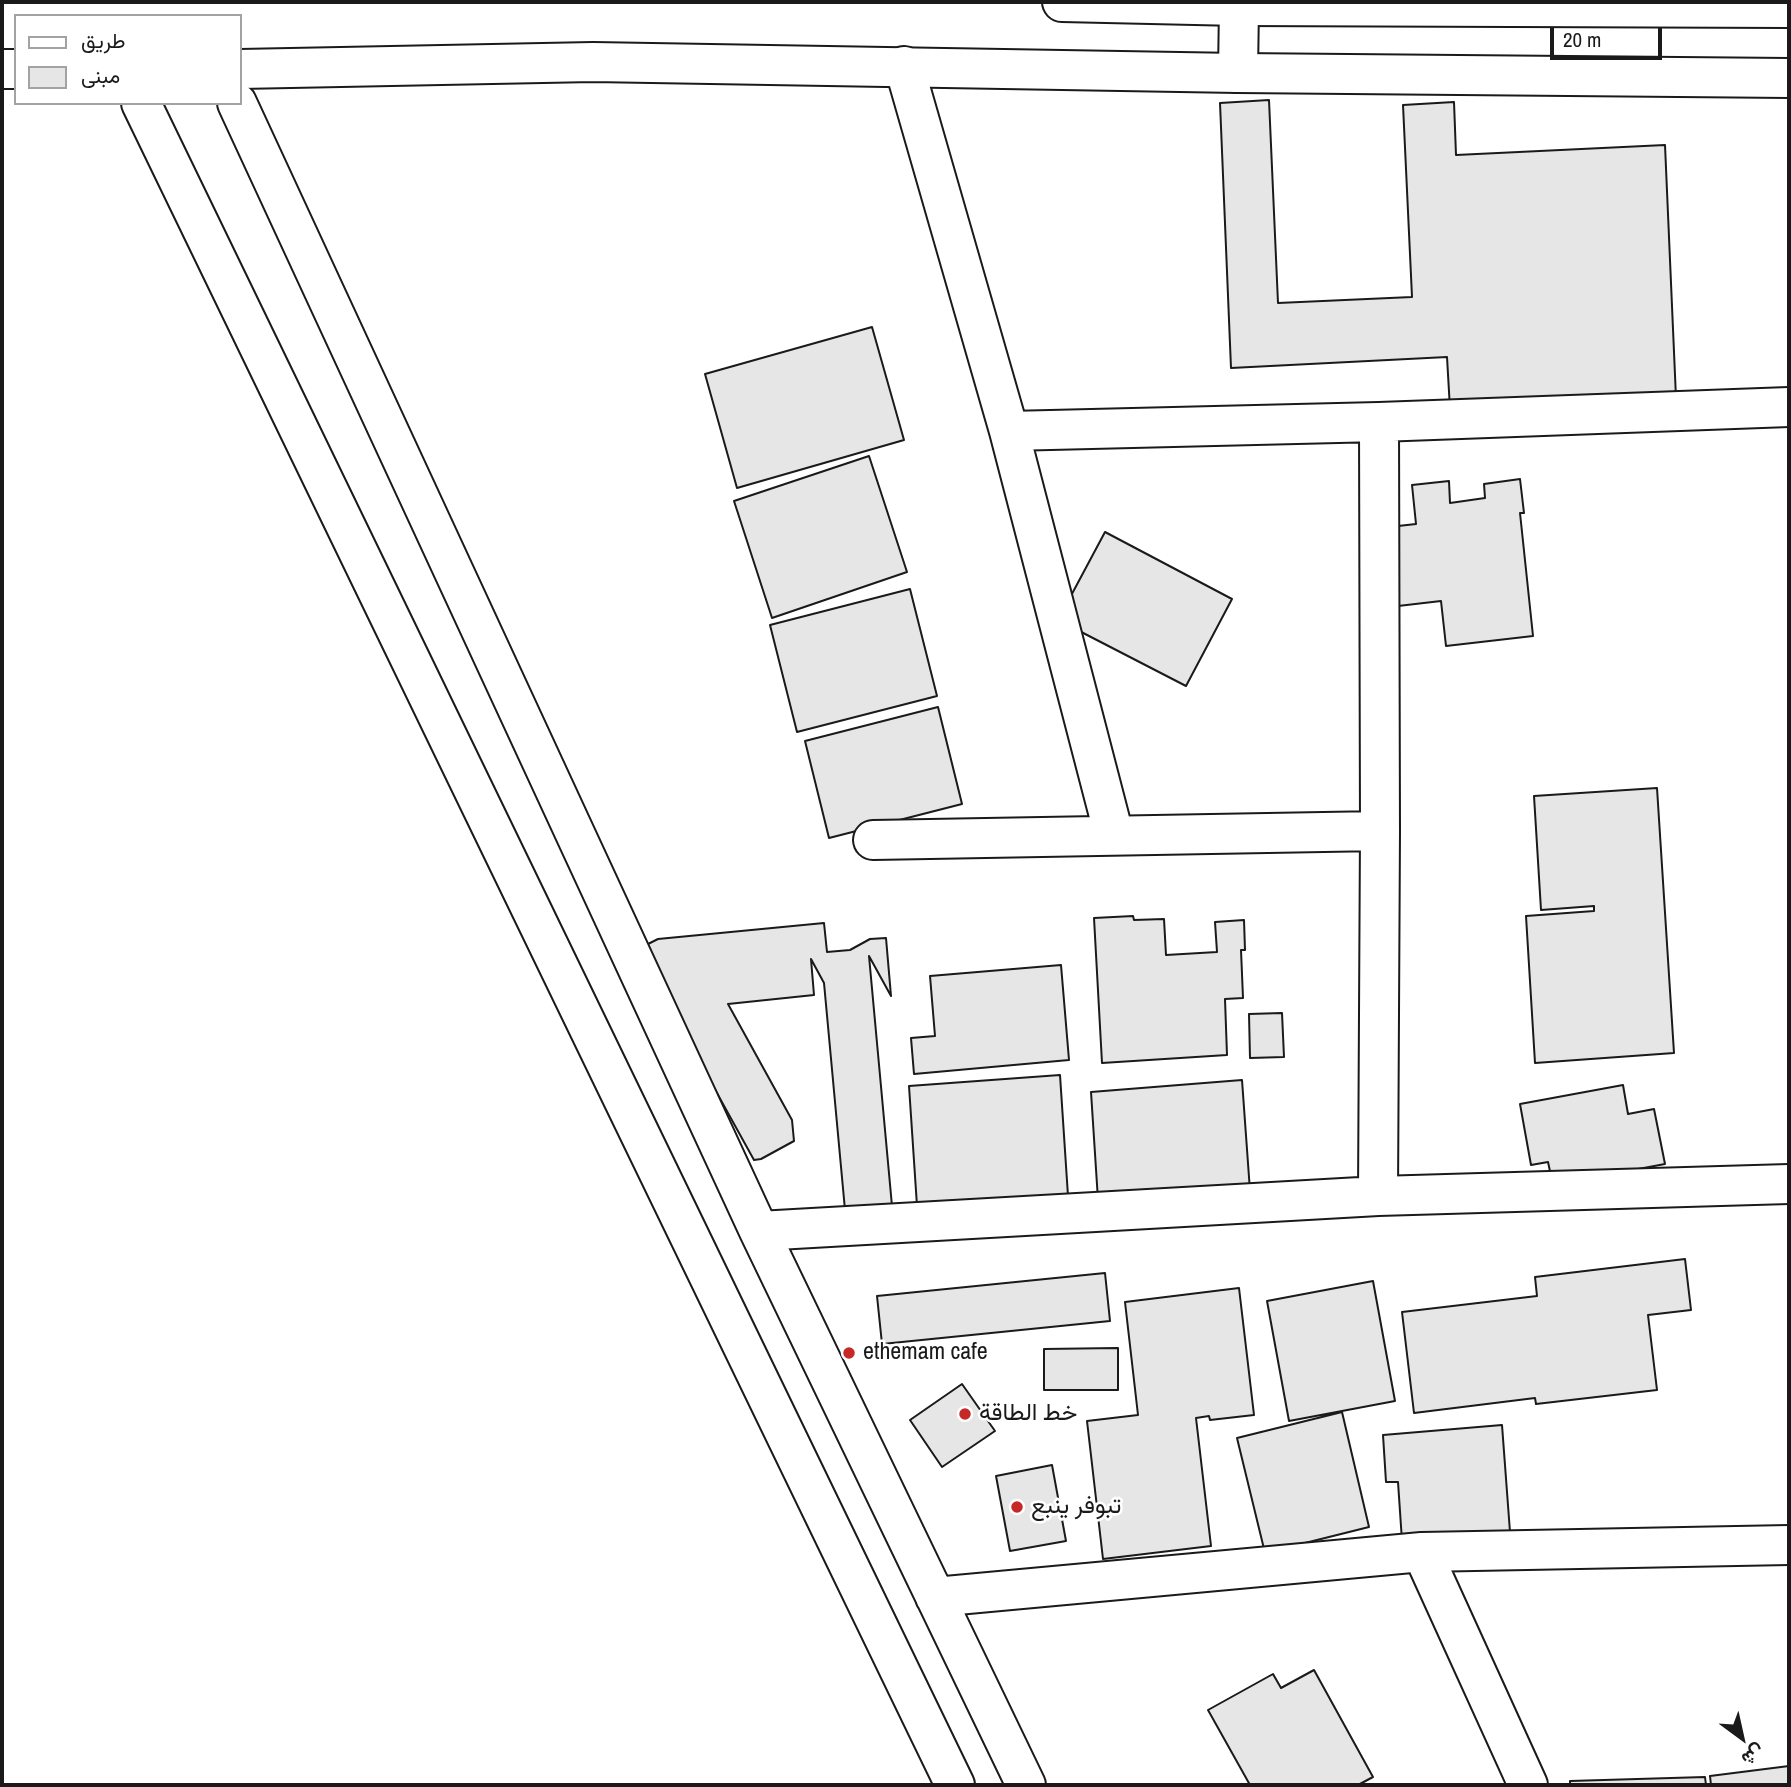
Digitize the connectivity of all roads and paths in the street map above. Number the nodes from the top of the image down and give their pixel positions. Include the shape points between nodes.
1 (1062, 2) edge
2 (1239, 6) junction
3 (1789, 8) edge
4 (905, 66) junction
5 (242, 69) edge
6 (1238, 73) junction
7 (1789, 78) edge
8 (142, 105) edge
9 (238, 105) edge
10 (1789, 407) edge
11 (1379, 422) junction
12 (1009, 431) junction
13 (1380, 831) junction
14 (1114, 835) junction
15 (873, 840) dead end
16 (1789, 1184) edge
17 (1378, 1196) junction
18 (759, 1231) junction
19 (1789, 1545) edge
20 (1422, 1552) junction
21 (935, 1597) junction
22 (955, 1785) edge
23 (1026, 1785) edge
24 (1528, 1785) edge

1 - 2 street
2 - 3 street
2 - 6 street
4 - 5 street via 593,62
4 - 6 street
4 - 12 street
6 - 7 street
8 - 22 street
9 - 18 street
10 - 11 street
11 - 12 street
11 - 13 street
12 - 14 street
13 - 14 street
13 - 17 street
14 - 15 street
16 - 17 street
17 - 18 street
18 - 21 street
19 - 20 street
20 - 21 street
20 - 24 street
21 - 23 street

